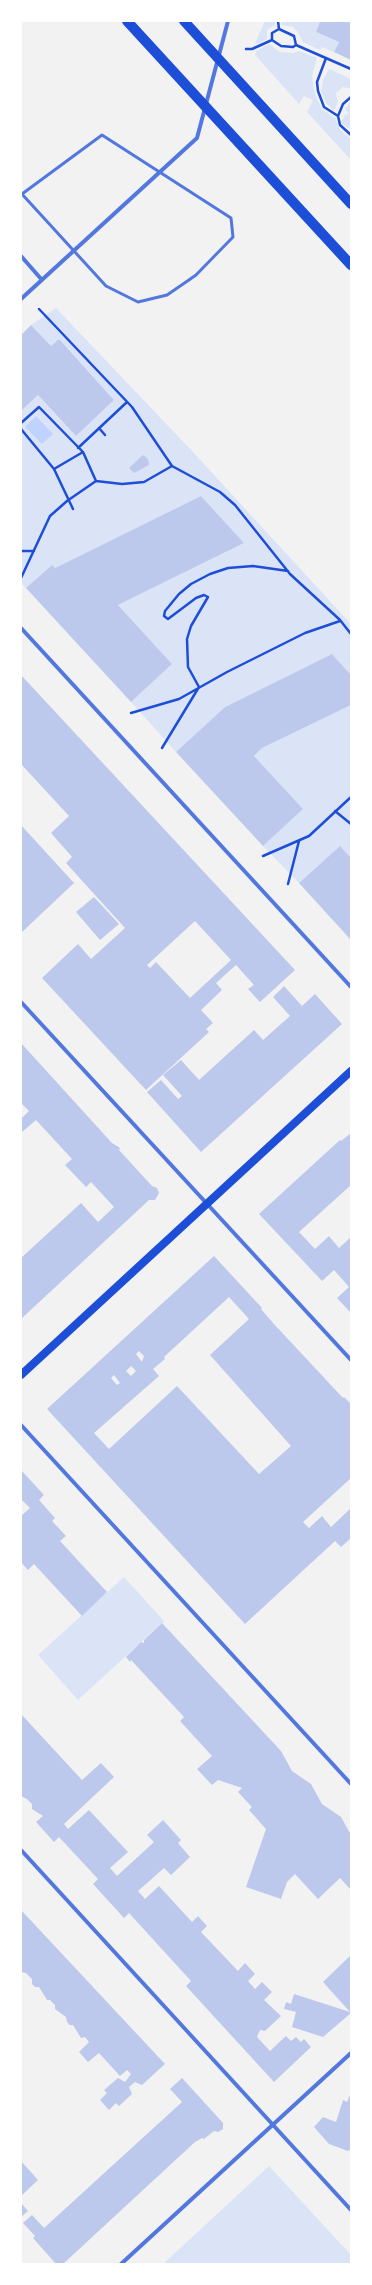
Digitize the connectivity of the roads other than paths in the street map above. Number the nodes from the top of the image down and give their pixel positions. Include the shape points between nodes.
1 (127, 21) edge
2 (184, 21) edge
3 (228, 21) edge
4 (217, 58) junction
5 (206, 106) junction
6 (21, 193) edge
7 (351, 204) edge
8 (21, 256) edge
9 (351, 265) edge
10 (42, 280) junction
11 (21, 300) edge
12 (21, 628) edge
13 (351, 986) edge
14 (21, 1002) edge
15 (351, 1071) edge
16 (208, 1204) junction
17 (351, 1359) edge
18 (21, 1375) edge
19 (21, 1425) edge
20 (351, 1784) edge
21 (21, 1850) edge
22 (351, 2053) edge
23 (273, 2125) junction
24 (351, 2210) edge
25 (121, 2264) edge

1 - 5 main road
2 - 4 main road
3 - 4 street
4 - 5 street
4 - 7 main road
5 - 9 main road
5 - 10 street via 197,138
6 - 6 lane via 102,134 231,218 233,237 196,275 181,286 167,295 138,302 106,286
8 - 10 street
10 - 11 street
12 - 13 street
14 - 16 street
15 - 16 main road
16 - 17 street
16 - 18 main road
19 - 20 street
21 - 23 street
22 - 23 street
23 - 24 street
23 - 25 street

